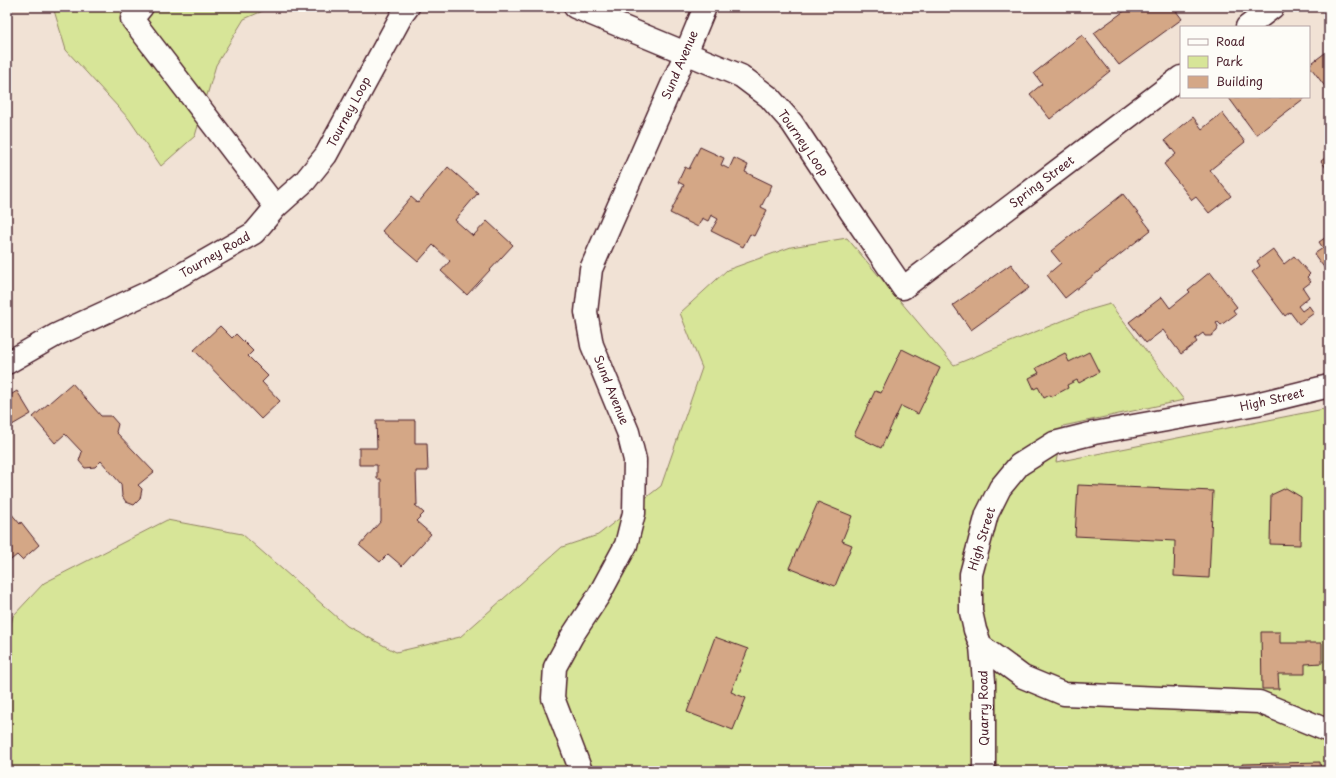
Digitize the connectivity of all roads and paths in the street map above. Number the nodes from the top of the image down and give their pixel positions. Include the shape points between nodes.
1 (408, 7) edge
2 (575, 7) edge
3 (705, 7) edge
4 (1273, 7) edge
5 (132, 11) edge
6 (1248, 26) edge
7 (686, 53) junction
8 (1180, 78) edge
9 (276, 207) junction
10 (904, 288) joint
11 (7, 363) edge
12 (1329, 386) edge
13 (981, 646) junction
14 (1329, 731) edge
15 (581, 771) edge
16 (984, 771) edge

1 - 9 street, Tourney Loop via 326,155 305,181
2 - 7 street, Tourney Loop
3 - 7 street, Sund Avenue
4 - 6 street
5 - 9 street
7 - 10 street, Tourney Loop via 741,76 769,97 792,123
7 - 15 street, Sund Avenue via 591,269 586,312 592,345 628,432 635,467 634,513 626,545 554,667 553,698
8 - 10 street, Spring Street
9 - 11 street, Tourney Road via 254,233 160,287 56,335
12 - 13 street, High Street via 1256,404 1094,433 1054,443 1019,465 1000,488 987,514 971,574 970,612
13 - 14 street via 1023,677 1064,694 1259,702
13 - 16 street, Quarry Road via 984,681

